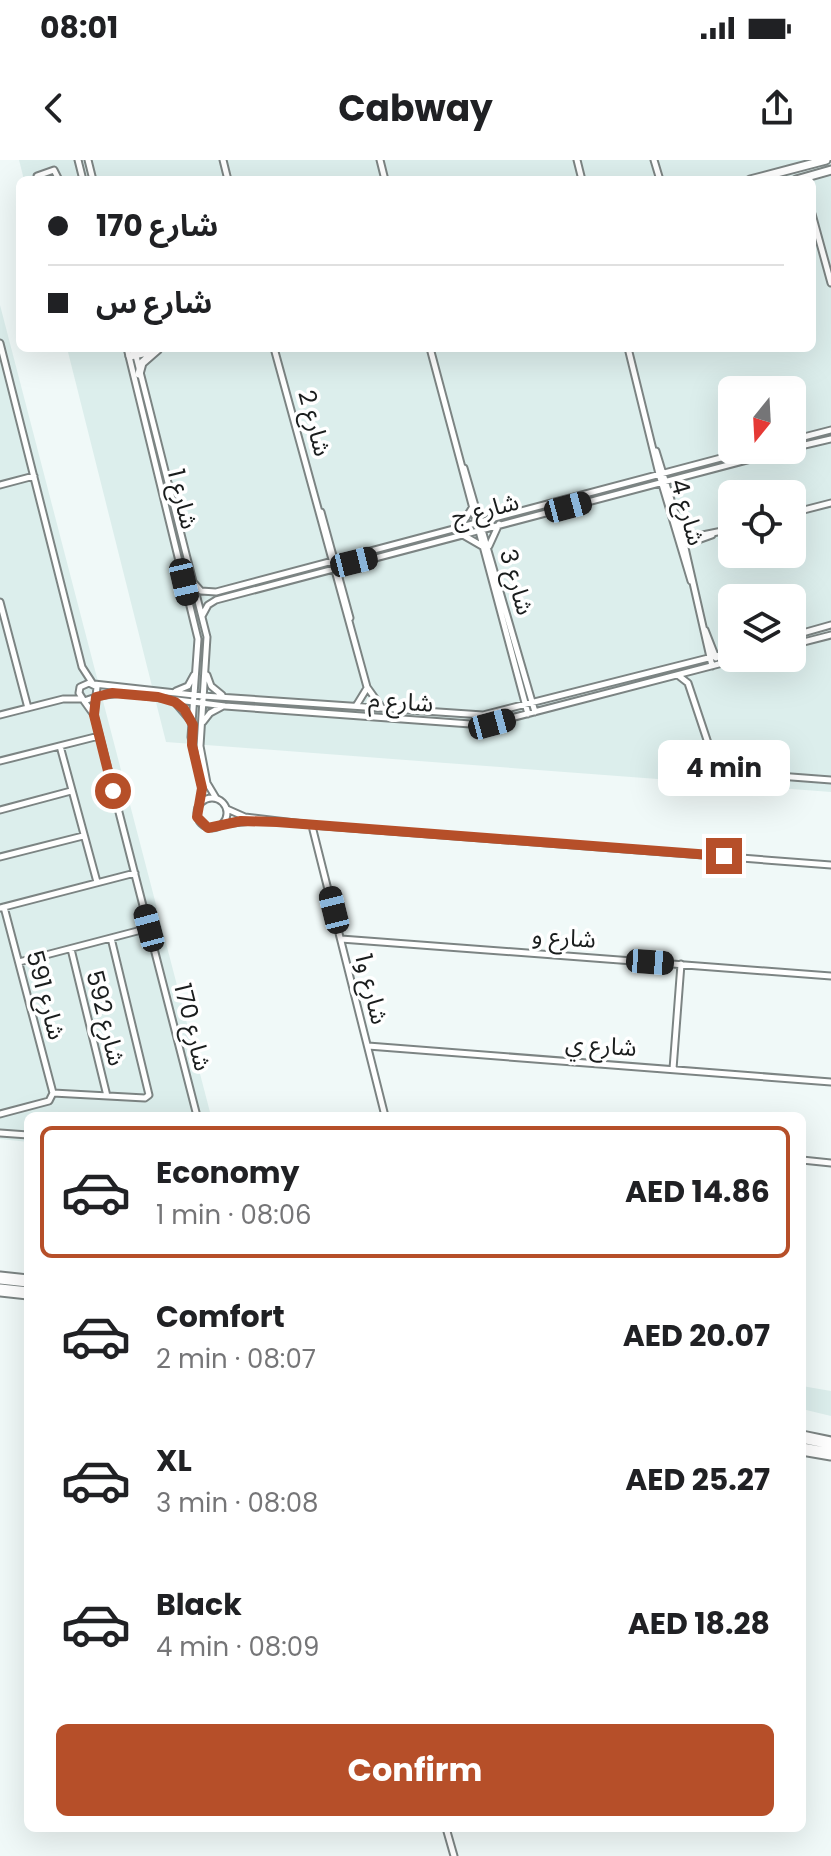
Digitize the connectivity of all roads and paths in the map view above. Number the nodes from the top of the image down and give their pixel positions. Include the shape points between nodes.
1 (826, 160) edge
2 (37, 176) edge
3 (57, 176) edge
4 (765, 176) edge
5 (816, 229) edge
6 (831, 283) edge
7 (0, 343) edge
8 (132, 352) edge
9 (155, 352) edge
10 (275, 352) edge
11 (431, 352) edge
12 (629, 352) edge
13 (139, 374) junction
14 (831, 430) edge
15 (808, 436) joint
16 (831, 439) edge
17 (810, 444) junction
18 (806, 445) edge
19 (718, 461) edge
20 (659, 464) junction
21 (718, 464) edge
22 (679, 470) junction
23 (662, 474) junction
24 (34, 476) junction
25 (649, 476) junction
26 (680, 477) junction
27 (664, 481) junction
28 (0, 485) edge
29 (649, 485) junction
30 (668, 496) junction
31 (831, 503) edge
32 (474, 505) junction
33 (806, 509) edge
34 (500, 516) junction
35 (499, 524) junction
36 (480, 525) junction
37 (460, 526) junction
38 (718, 533) edge
39 (460, 534) junction
40 (681, 543) junction
41 (486, 547) junction
42 (330, 548) junction
43 (353, 558) junction
44 (320, 563) junction
45 (335, 563) junction
46 (315, 572) junction
47 (339, 579) junction
48 (193, 582) junction
49 (0, 602) edge
50 (202, 616) junction
51 (831, 625) edge
52 (806, 632) edge
53 (831, 635) edge
54 (10, 639) junction
55 (806, 641) edge
56 (0, 642) edge
57 (709, 644) junction
58 (718, 647) edge
59 (718, 655) edge
60 (712, 657) junction
61 (694, 662) junction
62 (718, 664) edge
63 (714, 665) junction
64 (82, 667) junction
65 (197, 667) junction
66 (206, 670) junction
67 (693, 671) junction
68 (678, 675) junction
69 (688, 683) junction
70 (93, 684) junction
71 (80, 687) junction
72 (367, 687) junction
73 (525, 689) junction
74 (172, 692) junction
75 (97, 697) junction
76 (231, 698) junction
77 (63, 699) junction
78 (170, 699) junction
79 (199, 699) junction
80 (544, 699) junction
81 (83, 700) junction
82 (529, 703) junction
83 (225, 706) junction
84 (355, 706) junction
85 (517, 706) junction
86 (28, 708) junction
87 (382, 708) junction
88 (401, 709) junction
89 (532, 713) junction
90 (0, 715) edge
91 (94, 715) junction
92 (400, 719) junction
93 (193, 725) junction
94 (201, 726) junction
95 (99, 736) junction
96 (60, 746) junction
97 (0, 761) edge
98 (831, 780) edge
99 (71, 791) junction
100 (216, 798) junction
101 (201, 802) junction
102 (227, 809) junction
103 (0, 810) edge
104 (277, 822) junction
105 (223, 824) junction
106 (312, 825) junction
107 (83, 836) junction
108 (0, 857) edge
109 (831, 865) edge
110 (135, 873) junction
111 (97, 882) junction
112 (2, 907) edge
113 (149, 928) junction
114 (111, 938) junction
115 (341, 939) junction
116 (71, 949) junction
117 (19, 962) junction
118 (681, 964) junction
119 (831, 976) edge
120 (368, 1046) junction
121 (673, 1069) junction
122 (831, 1082) edge
123 (53, 1093) junction
124 (107, 1096) junction
125 (196, 1112) edge
126 (384, 1112) edge
127 (0, 1114) edge
128 (0, 1133) edge
129 (24, 1135) edge
130 (806, 1160) edge
131 (831, 1163) edge
132 (0, 1278) edge
133 (24, 1281) edge
134 (0, 1290) edge
135 (24, 1293) edge
136 (806, 1438) edge
137 (831, 1443) edge
138 (806, 1450) edge
139 (831, 1454) edge
140 (447, 1832) edge
141 (454, 1856) edge

1 - 4 street
2 - 3 street via 54,170
5 - 6 street
7 - 24 street
8 - 13 street, شارع 1
8 - 65 street, شارع 1 via 196,630
9 - 13 street via 142,363
10 - 42 street, شارع 2
11 - 32 street, شارع 3
12 - 20 street, شارع 4
13 - 48 street, شارع 1
14 - 15 street
15 - 17 street
16 - 17 street
17 - 18 street
19 - 22 street, شارع ج
20 - 22 street
20 - 23 street, شارع 4
20 - 25 street
21 - 26 street, شارع ج
22 - 23 street, شارع ج
23 - 25 street, شارع ج
23 - 27 street, شارع 4
24 - 28 street
24 - 64 street
25 - 34 street, شارع ج
26 - 27 street, شارع ج
26 - 30 street
27 - 29 street, شارع ج
27 - 30 street, شارع 4
29 - 30 street
29 - 35 street, شارع ج
30 - 40 street, شارع 4
31 - 33 street
32 - 34 street
32 - 36 street, شارع 3
32 - 37 street
34 - 36 street, شارع ج
35 - 36 street, شارع ج
35 - 41 street
36 - 37 street, شارع ج
36 - 39 street, شارع ج
36 - 41 street, شارع 3
37 - 43 street, شارع ج
38 - 40 street
39 - 41 street
39 - 43 street, شارع ج
40 - 57 street, شارع 4
41 - 73 street, شارع 3
42 - 43 street
42 - 44 street
42 - 45 street, شارع 2
43 - 45 street, شارع ج
43 - 47 street
44 - 45 street, شارع ج
44 - 48 street, شارع ج via 216,592 201,591
45 - 46 street, شارع ج
45 - 47 street, شارع 2
46 - 47 street
46 - 50 street, شارع ج via 216,600
47 - 72 street, شارع 2
48 - 50 street, شارع 1
49 - 54 street
50 - 66 street, شارع 1
51 - 52 street
53 - 55 street
54 - 56 street
54 - 86 street
57 - 58 street
57 - 60 street, شارع 4
57 - 61 street
59 - 60 street, شارع م
60 - 61 street, شارع م
60 - 63 street, شارع 4
61 - 80 street, شارع م
62 - 63 street, شارع م
63 - 67 street, شارع م
64 - 70 street
64 - 71 street
65 - 74 street via 188,686
65 - 79 street, شارع 1
66 - 76 street via 214,690
66 - 79 street, شارع 1
67 - 68 street, شارع م
67 - 69 street
68 - 69 street
68 - 89 street, شارع م
69 - 98 street via 713,758 728,772
70 - 71 street, شارع م
70 - 74 street, شارع م
70 - 75 street
71 - 77 street
71 - 81 street
72 - 84 street
72 - 87 street, شارع 2
73 - 80 street
73 - 82 street, شارع 3
73 - 85 street
74 - 79 street, شارع م
75 - 78 street, شارع م via 122,693
75 - 81 street, شارع م
75 - 91 street, شارع 170
76 - 79 street, شارع م
76 - 84 street, شارع م
77 - 81 street, شارع م
77 - 86 street
78 - 79 street, شارع م
78 - 93 street
79 - 83 street, شارع م
79 - 93 street, شارع 1
79 - 94 street, شارع 1
80 - 82 street, شارع م
81 - 91 street, شارع 170
82 - 85 street, شارع م
82 - 89 street, شارع 3
83 - 92 street, شارع م
83 - 94 street via 210,713
84 - 87 street, شارع م
85 - 88 street, شارع م via 483,715
86 - 90 street
87 - 88 street, شارع م
88 - 92 street
89 - 92 street, شارع م via 484,725
91 - 95 street, شارع 170
93 - 101 street, شارع 1
94 - 100 street, شارع 1 via 202,758
95 - 96 street
95 - 110 street, شارع 170
96 - 97 street
96 - 99 street
99 - 103 street
99 - 107 street
100 - 101 street
100 - 102 street
101 - 105 street via 201,824 212,829
102 - 104 street
102 - 105 street
104 - 105 street
104 - 106 street
106 - 109 street
106 - 115 street, شارع و1
107 - 108 street
107 - 111 street
110 - 111 street
110 - 113 street, شارع 170
111 - 112 street
112 - 117 street, شارع 591
113 - 114 street
113 - 125 street, شارع 170
114 - 116 street
114 - 124 street via 149,1095
115 - 118 street, شارع و
115 - 120 street, شارع و1
116 - 117 street
116 - 124 street, شارع 592
117 - 123 street, شارع 591
118 - 119 street, شارع و
118 - 121 street
120 - 121 street, شارع ي
120 - 126 street, شارع و1
121 - 122 street, شارع ي
123 - 124 street
123 - 127 street via 49,1101
128 - 129 street
130 - 131 street
132 - 133 highway
134 - 135 highway
136 - 137 highway
138 - 139 highway
140 - 141 street

